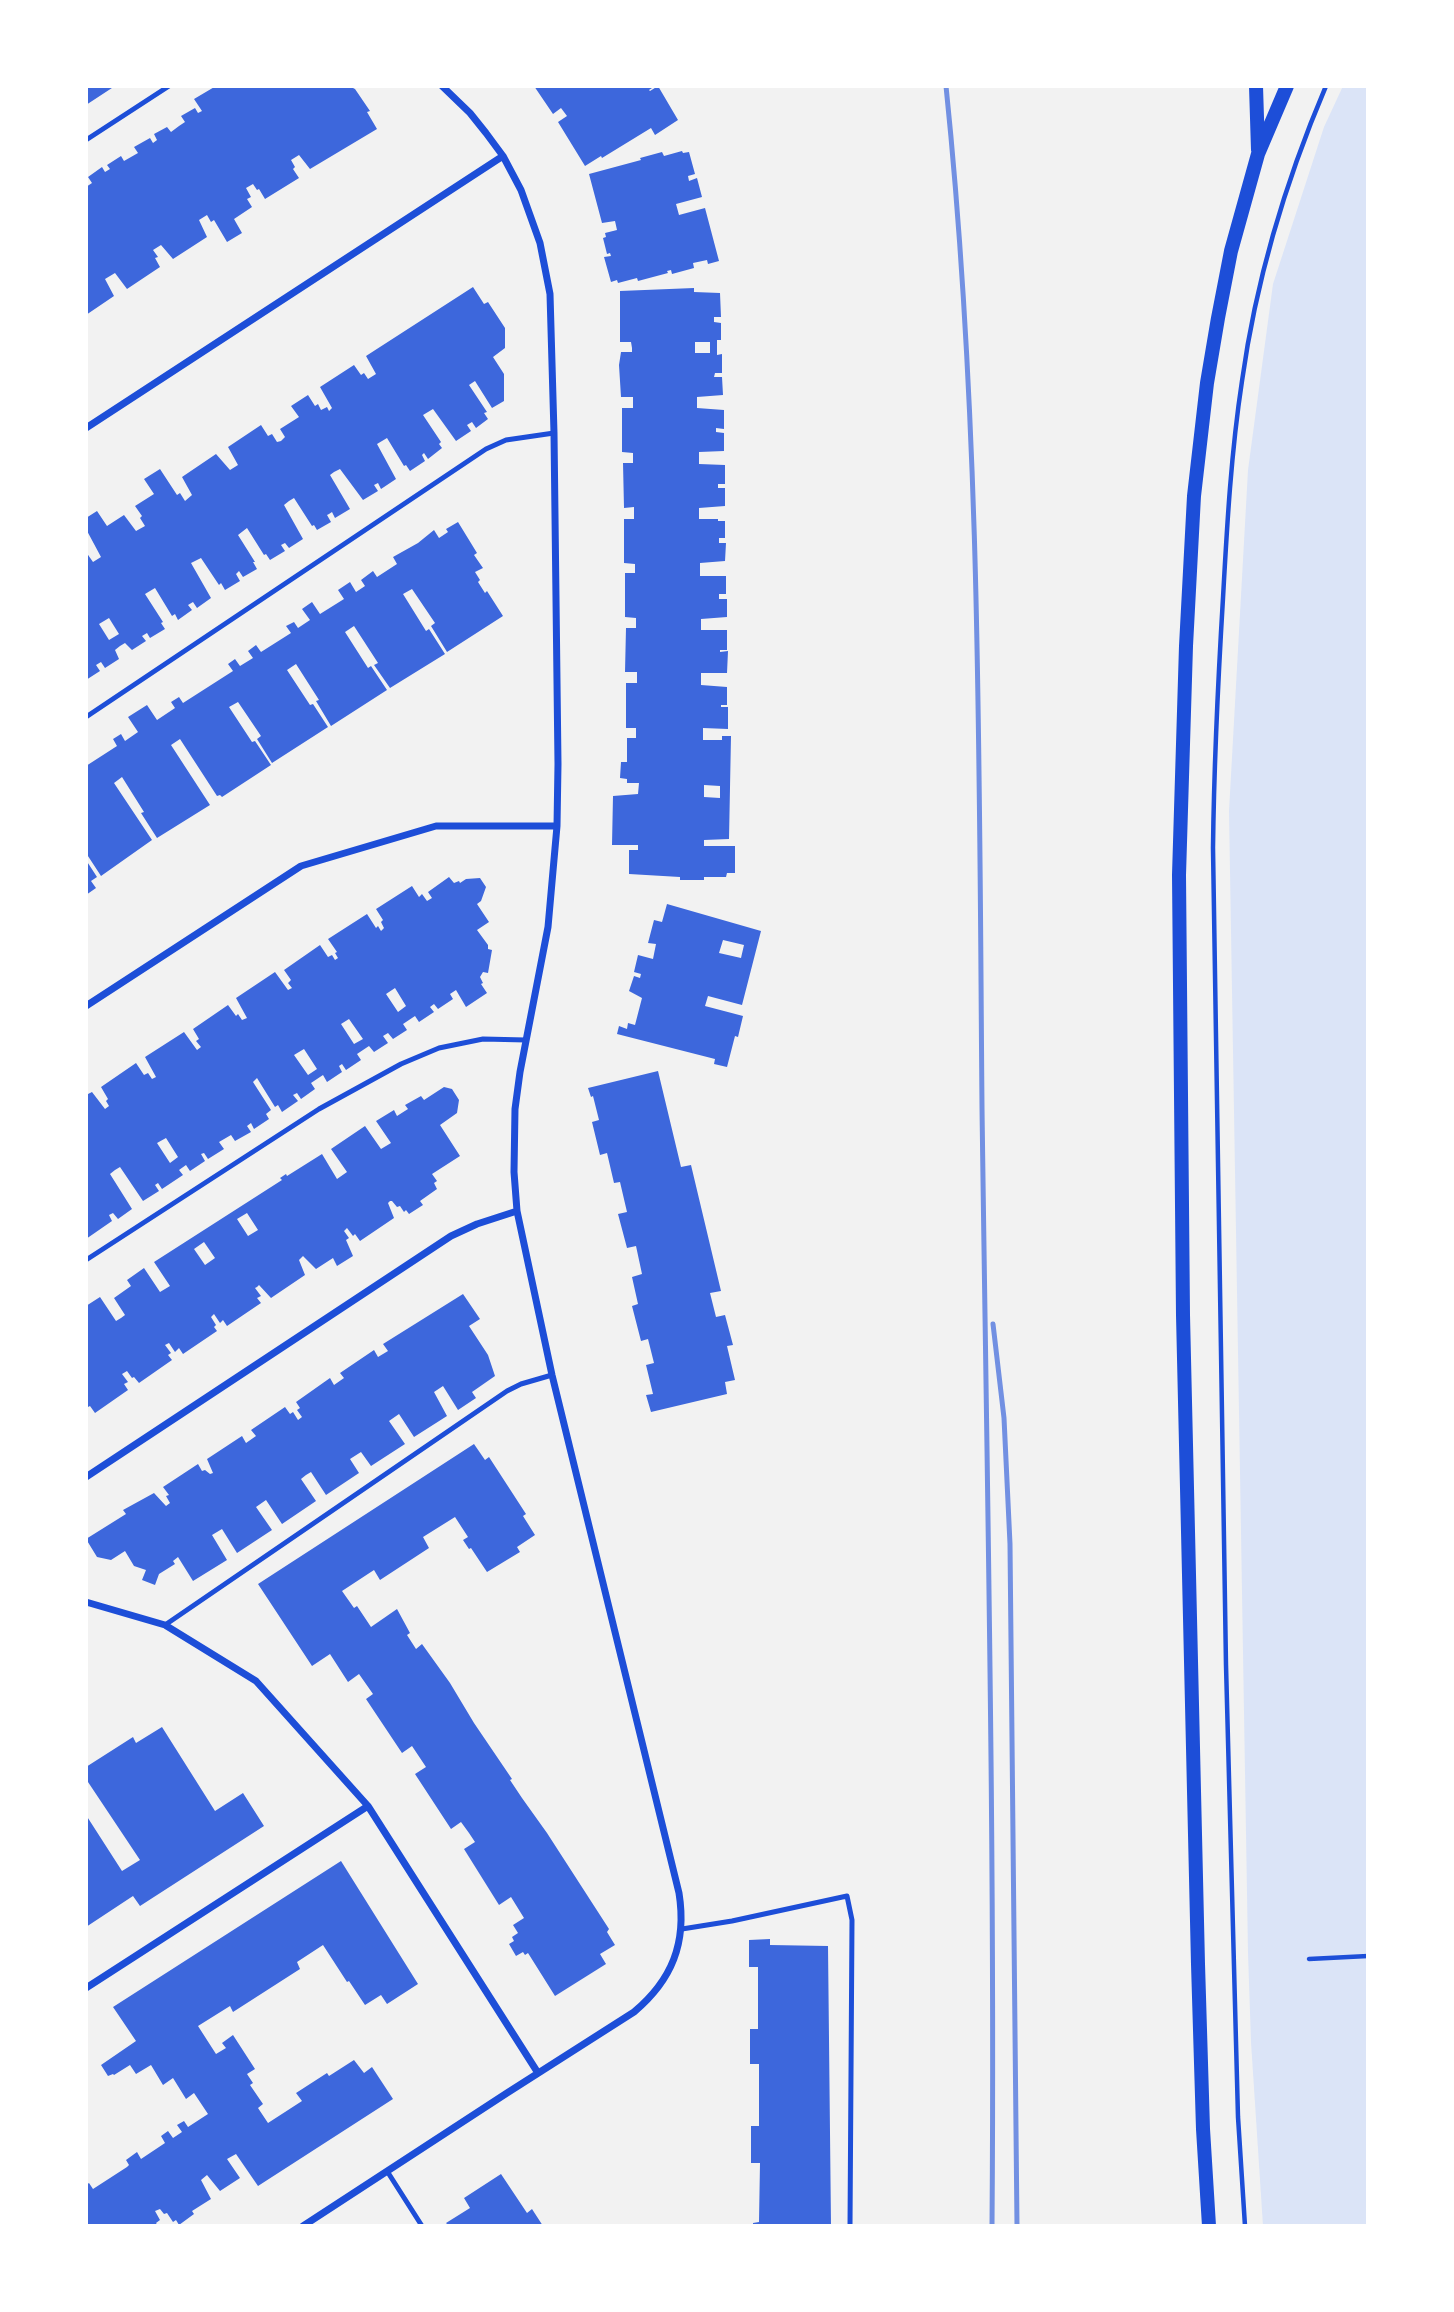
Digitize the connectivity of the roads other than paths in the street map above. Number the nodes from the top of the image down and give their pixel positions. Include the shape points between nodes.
1 (169, 86) edge
2 (442, 86) edge
3 (1256, 86) edge
4 (1287, 86) edge
5 (86, 140) edge
6 (1258, 155) junction
7 (503, 156) junction
8 (86, 428) edge
9 (554, 433) junction
10 (86, 717) edge
11 (556, 826) junction
12 (86, 1006) edge
13 (526, 1040) junction
14 (517, 1211) junction
15 (86, 1260) edge
16 (552, 1375) junction
17 (86, 1477) edge
18 (86, 1602) edge
19 (165, 1625) junction
20 (368, 1806) junction
21 (682, 1929) junction
22 (86, 1988) edge
23 (538, 2073) junction
24 (387, 2171) junction
25 (303, 2226) edge
26 (422, 2226) edge
27 (850, 2226) edge
28 (1209, 2226) edge

1 - 5 lane
2 - 7 street
3 - 6 main road
4 - 6 main road
6 - 28 main road via 1218,318 1194,496 1179,875 1198,1978
7 - 8 street
7 - 9 street via 533,218 546,269
9 - 10 lane via 506,440 486,449
9 - 11 street
11 - 12 street via 436,826 301,866
11 - 13 street via 548,927
13 - 14 street via 513,1143
13 - 15 lane via 483,1039 439,1048 401,1064 319,1109
14 - 16 street
14 - 17 street via 451,1236
16 - 19 lane via 507,1391
16 - 21 street via 676,1880
18 - 19 street
19 - 20 street via 256,1681
20 - 22 street
20 - 23 street
21 - 23 street via 672,1964 652,1998
21 - 27 lane via 847,1896 852,1920
23 - 24 street
24 - 25 street
24 - 26 lane

